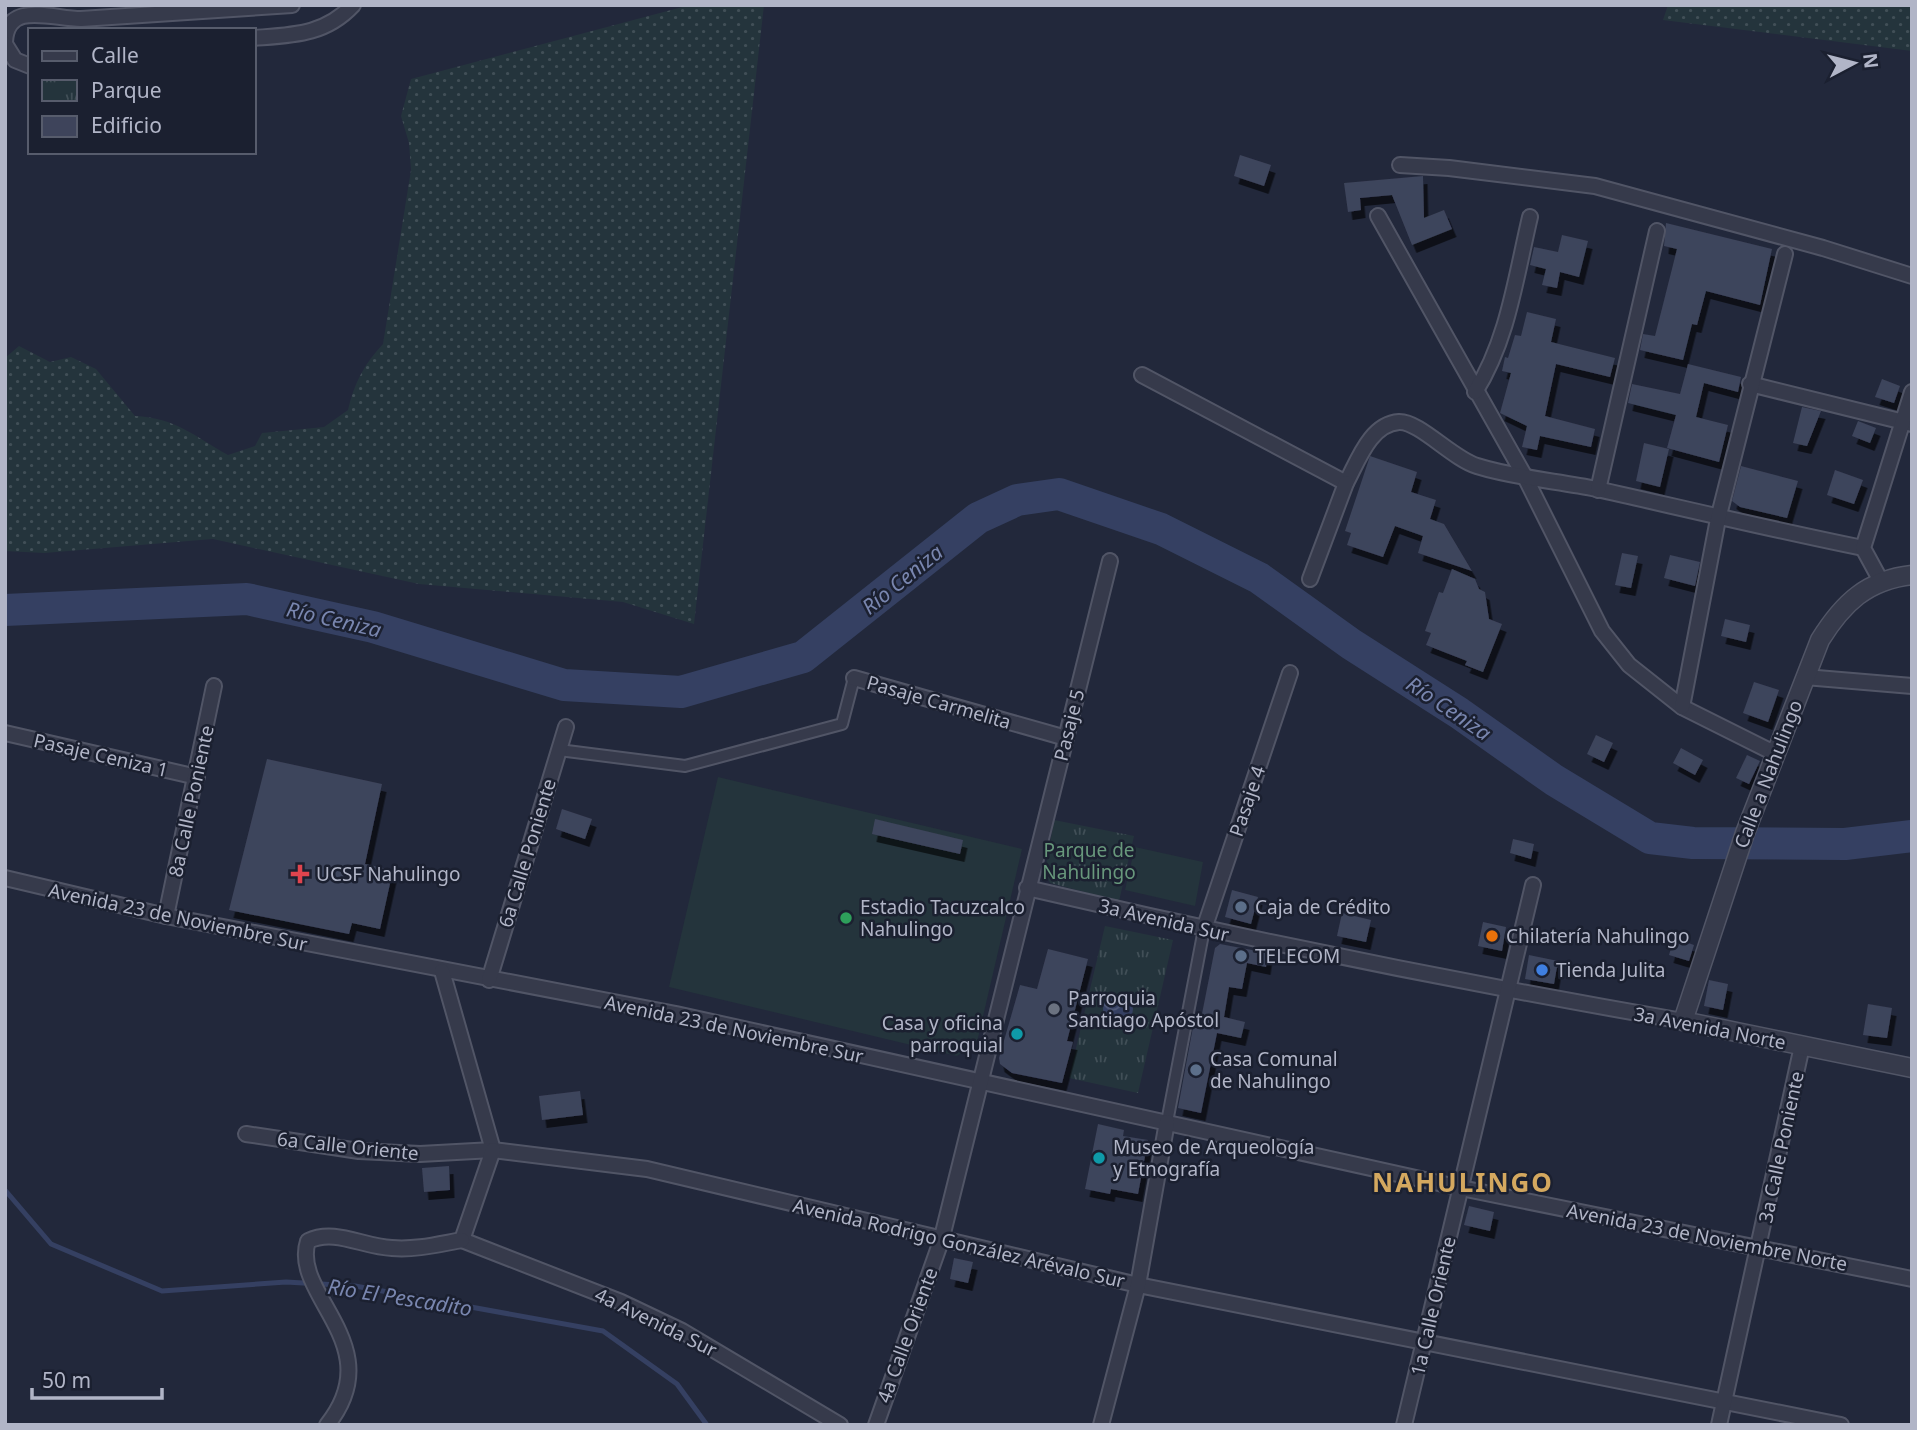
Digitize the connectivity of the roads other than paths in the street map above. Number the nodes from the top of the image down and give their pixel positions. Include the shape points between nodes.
1 (292, 5) edge
2 (353, 5) edge
3 (194, 9) edge
4 (256, 38) edge
5 (5, 43) edge
6 (28, 65) edge
7 (1400, 166) dead end
8 (1378, 216) dead end
9 (1530, 217) dead end
10 (1657, 231) dead end
11 (1785, 254) dead end
12 (1912, 276) edge
13 (1142, 375) dead end
14 (1750, 384) junction
15 (1475, 392) junction
16 (1912, 393) edge
17 (1907, 423) edge
18 (1524, 475) junction
19 (1346, 483) junction
20 (1598, 489) junction
21 (1718, 519) junction
22 (1863, 548) junction
23 (1110, 561) dead end
24 (1912, 575) edge
25 (1310, 579) dead end
26 (1882, 583) junction
27 (1290, 673) dead end
28 (1805, 677) junction
29 (854, 678) joint
30 (214, 686) dead end
31 (1912, 686) edge
32 (1682, 707) junction
33 (566, 727) dead end
34 (5, 733) edge
35 (1066, 738) junction
36 (559, 750) junction
37 (1774, 753) junction
38 (197, 777) junction
39 (5, 878) edge
40 (1533, 885) dead end
41 (1027, 888) junction
42 (166, 916) junction
43 (1204, 929) junction
44 (442, 971) junction
45 (489, 980) junction
46 (1507, 991) junction
47 (1683, 1021) junction
48 (1802, 1046) junction
49 (1912, 1068) edge
50 (981, 1083) junction
51 (1167, 1122) junction
52 (246, 1134) dead end
53 (493, 1150) junction
54 (1461, 1188) junction
55 (462, 1240) junction
56 (941, 1241) junction
57 (1760, 1247) junction
58 (1912, 1279) edge
59 (1138, 1285) junction
60 (1424, 1342) junction
61 (1724, 1399) junction
62 (327, 1425) edge
63 (840, 1425) edge
64 (876, 1425) edge
65 (1101, 1425) edge
66 (1404, 1425) edge
67 (1719, 1425) edge
68 (1841, 1425) edge

1 - 3 street
2 - 4 street via 318,31
3 - 5 street via 70,19 37,6 13,16
5 - 6 street via 15,60
7 - 12 street via 1449,168 1617,191
8 - 15 street
9 - 15 street via 1502,337 1492,366
10 - 20 street
11 - 14 street
13 - 19 street
14 - 17 street
14 - 21 street
15 - 18 street
16 - 17 street
17 - 22 street
18 - 19 street via 1462,461 1402,422 1385,425 1370,440
18 - 20 street
18 - 32 street via 1602,631 1629,665
19 - 25 street
20 - 21 street
21 - 22 street
21 - 32 street
22 - 26 street
23 - 35 street, Pasaje 5
24 - 26 street, Calle a Nahulingo
26 - 28 street, Calle a Nahulingo via 1838,611
27 - 43 street, Pasaje 4
28 - 31 street
28 - 37 street, Calle a Nahulingo
29 - 35 street, Pasaje Carmelita
29 - 36 street, Pasaje Carmelita via 842,723 696,764 665,765
30 - 38 street, 8a Calle Poniente
32 - 37 street
33 - 36 street, 6a Calle Poniente
34 - 38 street, Pasaje Ceniza 1
35 - 41 street, Pasaje 5
36 - 45 street, 6a Calle Poniente
37 - 47 street, Calle a Nahulingo
38 - 42 street, 8a Calle Poniente
39 - 42 street, Avenida 23 de Noviembre Sur
40 - 46 street, 1a Calle Oriente
41 - 43 street, 3a Avenida Sur
41 - 50 street, Pasaje 5
42 - 44 street, Avenida 23 de Noviembre Sur
43 - 46 street, 3a Avenida Sur
43 - 51 street
44 - 45 street, Avenida 23 de Noviembre Sur
44 - 53 street
45 - 50 street, Avenida 23 de Noviembre Sur via 676,1014
46 - 47 street, 3a Avenida Norte
46 - 54 street, 1a Calle Oriente
47 - 48 street, 3a Avenida Norte
48 - 49 street, 3a Avenida Norte
48 - 57 street, 3a Calle Poniente
50 - 51 street, Avenida 23 de Noviembre Sur
50 - 56 street, 4a Calle Oriente
51 - 54 street, Avenida 23 de Noviembre Sur
51 - 59 street
52 - 53 street, 6a Calle Oriente via 359,1151
53 - 55 street
53 - 56 street, Avenida Rodrigo González Arévalo Sur via 647,1169
54 - 57 street, Avenida 23 de Noviembre Norte
54 - 60 street, 1a Calle Oriente
55 - 62 street via 422,1248 393,1248 321,1235 308,1241 305,1267 346,1352 346,1387
55 - 63 street, 4a Avenida Sur via 682,1331
56 - 59 street, Avenida Rodrigo González Arévalo Sur
56 - 64 street, 4a Calle Oriente
57 - 58 street, Avenida 23 de Noviembre Norte
57 - 61 street, 3a Calle Poniente
59 - 60 street, Avenida Rodrigo González Arévalo Sur
59 - 65 street
60 - 61 street, Avenida Rodrigo González Arévalo Sur
60 - 66 street, 1a Calle Oriente
61 - 67 street, 3a Calle Poniente
61 - 68 street, Avenida Rodrigo González Arévalo Sur

